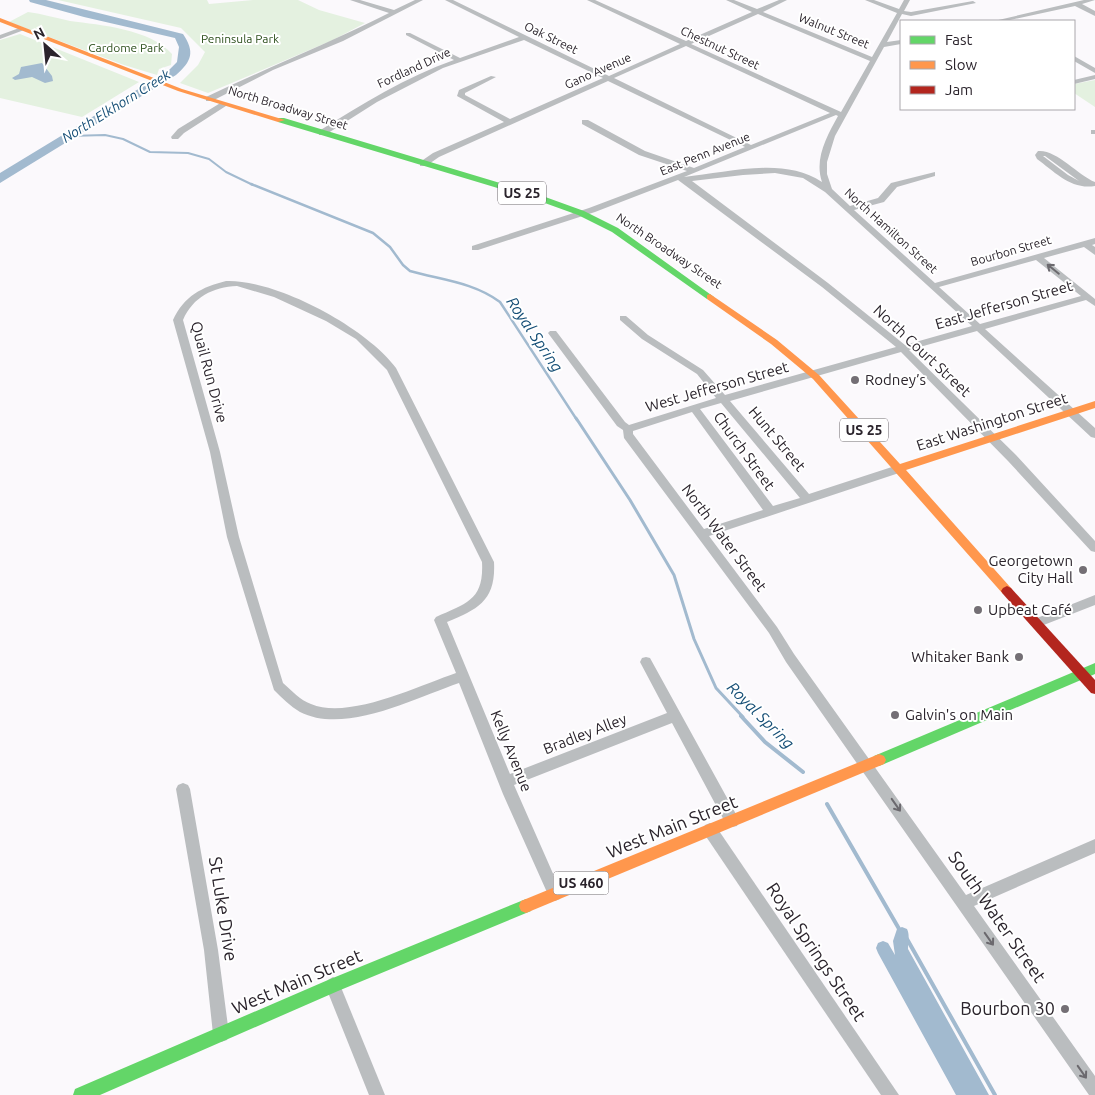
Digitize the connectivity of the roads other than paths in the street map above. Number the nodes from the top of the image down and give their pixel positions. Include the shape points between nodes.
1 (352, 0) edge
2 (420, 0) edge
3 (448, 0) edge
4 (590, 0) edge
5 (729, 0) edge
6 (784, 0) edge
7 (868, 0) edge
8 (907, 0) edge
9 (1092, 0) edge
10 (973, 3) dead end
11 (1077, 4) junction
12 (393, 12) junction
13 (758, 12) junction
14 (900, 12) junction
15 (1095, 14) edge
16 (0, 20) edge
17 (1013, 20) edge
18 (19, 28) junction
19 (408, 34) dead end
20 (0, 35) edge
21 (523, 38) junction
22 (900, 42) edge
23 (684, 44) junction
24 (882, 45) junction
25 (1075, 59) edge
26 (459, 60) junction
27 (874, 60) junction
28 (1095, 71) edge
29 (493, 77) dead end
30 (1095, 77) edge
31 (609, 78) junction
32 (1075, 82) edge
33 (209, 99) junction
34 (225, 104) junction
35 (838, 114) junction
36 (510, 122) junction
37 (585, 122) dead end
38 (322, 133) junction
39 (175, 137) dead end
40 (752, 148) junction
41 (423, 164) junction
42 (694, 171) junction
43 (801, 174) junction
44 (823, 174) junction
45 (932, 174) dead end
46 (670, 180) junction
47 (685, 180) junction
48 (1094, 184) edge
49 (828, 190) junction
50 (848, 209) junction
51 (582, 213) junction
52 (1095, 240) edge
53 (1085, 243) junction
54 (476, 248) dead end
55 (1095, 252) edge
56 (1037, 256) junction
57 (933, 286) junction
58 (1091, 300) edge
59 (623, 318) dead end
60 (978, 328) junction
61 (553, 333) dead end
62 (902, 349) junction
63 (814, 374) junction
64 (724, 399) junction
65 (1095, 404) edge
66 (694, 408) junction
67 (1071, 412) junction
68 (628, 428) junction
69 (1095, 434) edge
70 (992, 438) junction
71 (898, 469) junction
72 (807, 499) junction
73 (770, 511) junction
74 (702, 534) junction
75 (1095, 548) edge
76 (1095, 600) edge
77 (440, 620) joint
78 (1036, 623) junction
79 (646, 662) dead end
80 (1095, 668) edge
81 (1082, 674) junction
82 (463, 676) junction
83 (1095, 689) edge
84 (676, 716) junction
85 (868, 766) junction
86 (506, 782) junction
87 (184, 789) dead end
88 (732, 821) junction
89 (710, 830) junction
90 (1095, 846) edge
91 (555, 894) junction
92 (964, 903) junction
93 (333, 985) junction
94 (221, 1034) junction
95 (1095, 1090) edge
96 (81, 1095) edge
97 (377, 1095) edge
98 (891, 1095) edge

1 - 12 street
2 - 12 street
3 - 21 street, Oak Street
4 - 23 street, Chestnut Street
5 - 13 street, Walnut Street
6 - 13 street, Gano Avenue
7 - 14 street
8 - 14 street, North Hamilton Street
9 - 11 street
10 - 14 street via 913,14
11 - 15 street
11 - 17 street
12 - 33 street via 347,37
13 - 23 street, Gano Avenue
13 - 27 street, Walnut Street
14 - 24 street, North Hamilton Street
16 - 18 main road, US 25
18 - 20 street
18 - 33 main road, North Broadway Street / US 25
19 - 26 street
21 - 26 street, Fordland Drive
21 - 31 street, Oak Street
22 - 24 street
23 - 31 street, Gano Avenue
23 - 35 street, Chestnut Street
24 - 27 street, North Hamilton Street
25 - 28 street
26 - 38 street, Fordland Drive via 374,100
27 - 35 street, North Hamilton Street
29 - 36 street via 462,92 461,96
30 - 32 street
31 - 36 street, Gano Avenue
31 - 40 street, Oak Street
33 - 34 main road, North Broadway Street / US 25
34 - 38 main road, North Broadway Street / US 25
34 - 39 street
35 - 40 street, East Penn Avenue
35 - 44 street, North Hamilton Street via 823,162
36 - 41 street, Gano Avenue
37 - 42 street via 642,153
38 - 41 main road, North Broadway Street / US 25
40 - 42 street, East Penn Avenue
41 - 51 main road, North Broadway Street / US 25
42 - 46 street, East Penn Avenue
43 - 44 street
43 - 47 street via 755,173
43 - 49 street
44 - 49 street, North Hamilton Street
45 - 50 street via 894,185 881,200
46 - 47 street
46 - 51 street, East Penn Avenue
47 - 62 street, North Court Street via 824,285
48 - 48 street via 1083,180 1047,154 1039,155 1076,183
49 - 50 street, North Hamilton Street
50 - 57 street, North Hamilton Street
51 - 54 street, East Penn Avenue
51 - 63 main road, North Broadway Street / US 25 via 626,237
52 - 53 street, Bourbon Street
53 - 55 street
53 - 56 street, Bourbon Street
56 - 57 street, Bourbon Street
58 -> 56 street
57 - 60 street, North Hamilton Street
58 - 60 street, East Jefferson Street
59 - 64 street, Hunt Street via 645,337 700,372
60 - 62 street, East Jefferson Street
60 - 67 street, North Hamilton Street
61 - 68 street, North Water Street via 621,424
62 - 63 street, East Jefferson Street
62 - 70 street, North Court Street
63 - 64 street, West Jefferson Street
63 - 71 main road, North Broadway Street / US 25
64 - 66 street, West Jefferson Street
64 - 72 street, Hunt Street
65 - 67 main road, East Washington Street
66 - 68 street, West Jefferson Street
66 - 73 street, Church Street
67 - 69 street, North Hamilton Street
67 - 70 main road, East Washington Street
68 - 74 street, North Water Street via 628,435
70 - 71 main road, East Washington Street
70 - 75 street, North Court Street
71 - 72 street
71 - 78 main road, US 25
72 - 73 street
73 - 74 street
74 - 85 street, North Water Street
76 - 78 street
77 - 82 street, Kelly Avenue
77 - 82 street, Quail Run Drive via 468,608 485,593 489,578 488,562 391,368 370,345 342,326 266,291 246,285 222,286 201,292 186,303 178,320 215,452 233,536 278,686 303,708 340,715 368,711
78 - 81 main road, US 25
79 - 84 street
80 - 81 main road, US 460
81 - 83 main road, US 25
81 - 85 main road, West Main Street / US 460
82 - 86 street, Kelly Avenue
84 - 86 street, Bradley Alley
84 - 88 street
85 - 88 main road, West Main Street / US 460
85 -> 92 street, South Water Street
86 - 91 street, Kelly Avenue
87 - 94 street, St Luke Drive via 211,950
88 - 89 main road, West Main Street / US 460
89 - 91 main road, West Main Street / US 460
89 - 98 street, Royal Springs Street
90 - 92 street
91 - 93 main road, West Main Street / US 460
92 -> 95 street, South Water Street
93 - 94 main road, West Main Street / US 460
93 - 97 street
94 - 96 main road, West Main Street / US 460

